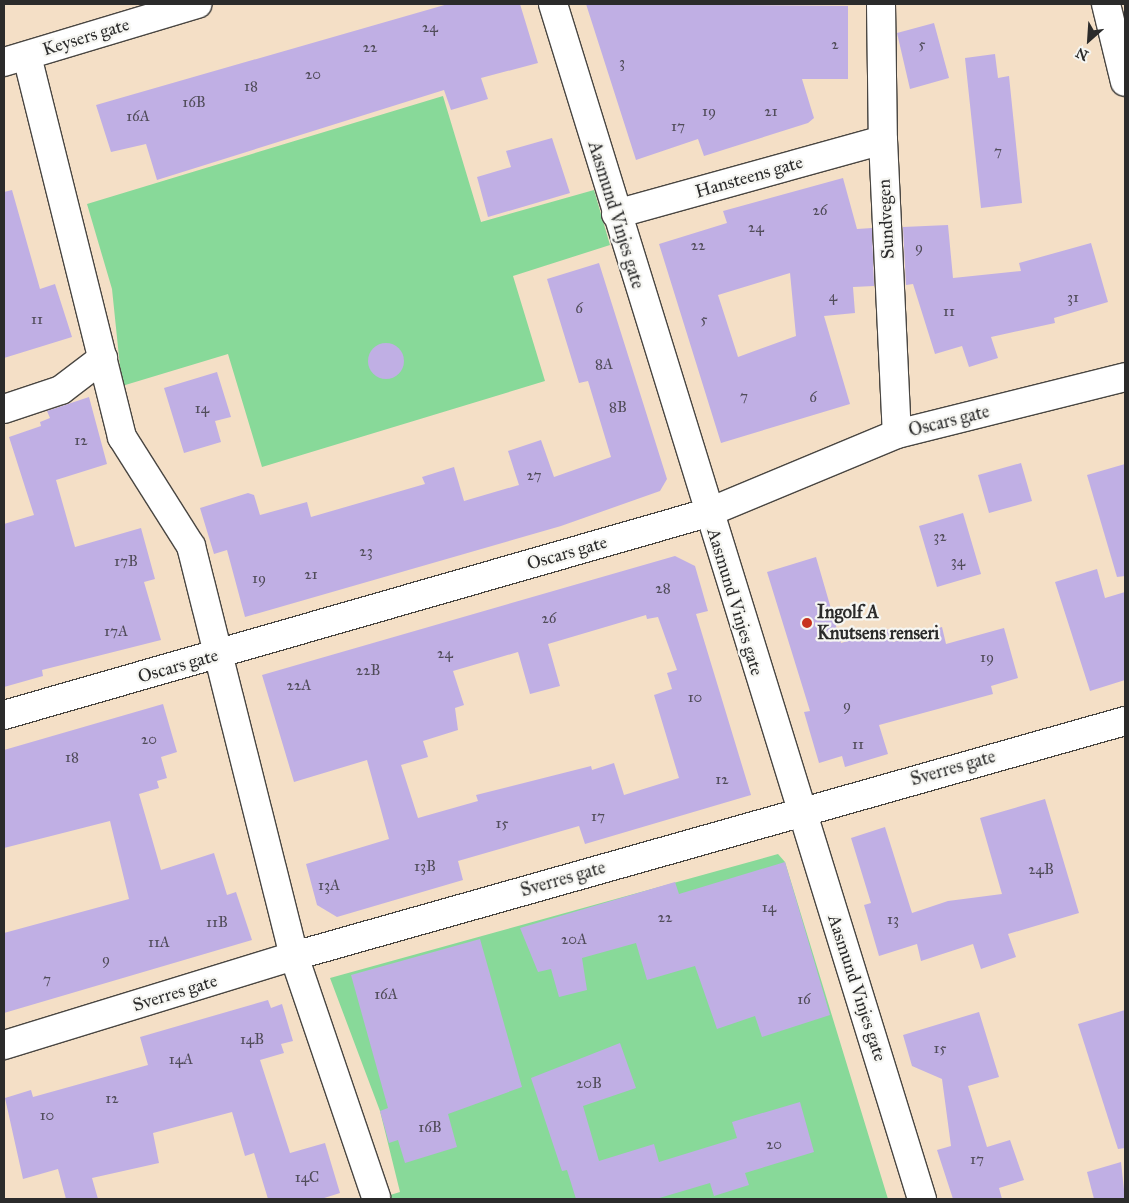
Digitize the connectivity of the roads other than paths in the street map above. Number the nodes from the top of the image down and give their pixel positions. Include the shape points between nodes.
1 (196, 4) edge
2 (552, 4) edge
3 (881, 4) edge
4 (1106, 4) edge
5 (15, 59) edge
6 (1125, 82) edge
7 (882, 140) junction
8 (616, 214) junction
9 (103, 358) junction
10 (1125, 377) edge
11 (4, 409) edge
12 (897, 434) junction
13 (707, 513) junction
14 (216, 655) junction
15 (4, 715) edge
16 (1125, 721) edge
17 (800, 813) junction
18 (294, 956) junction
19 (4, 1046) edge
20 (376, 1197) dead end
21 (922, 1199) edge

1 - 5 street, Keysers gate
2 - 8 street, Aasmund Vinjes gate
3 - 7 street, Sundvegen
4 - 6 street
5 - 9 street
7 - 8 street, Hansteens gate
7 - 12 street, Sundvegen
8 - 13 street, Aasmund Vinjes gate
9 - 11 street via 61,390
9 - 14 street via 122,436 191,546
10 - 12 street, Oscars gate
12 - 13 street, Oscars gate
13 - 14 street, Oscars gate
13 - 17 street, Aasmund Vinjes gate
14 - 15 street, Oscars gate
14 - 18 street
16 - 17 street, Sverres gate
17 - 18 street, Sverres gate
17 - 21 street, Aasmund Vinjes gate
18 - 19 street, Sverres gate
18 - 20 street

